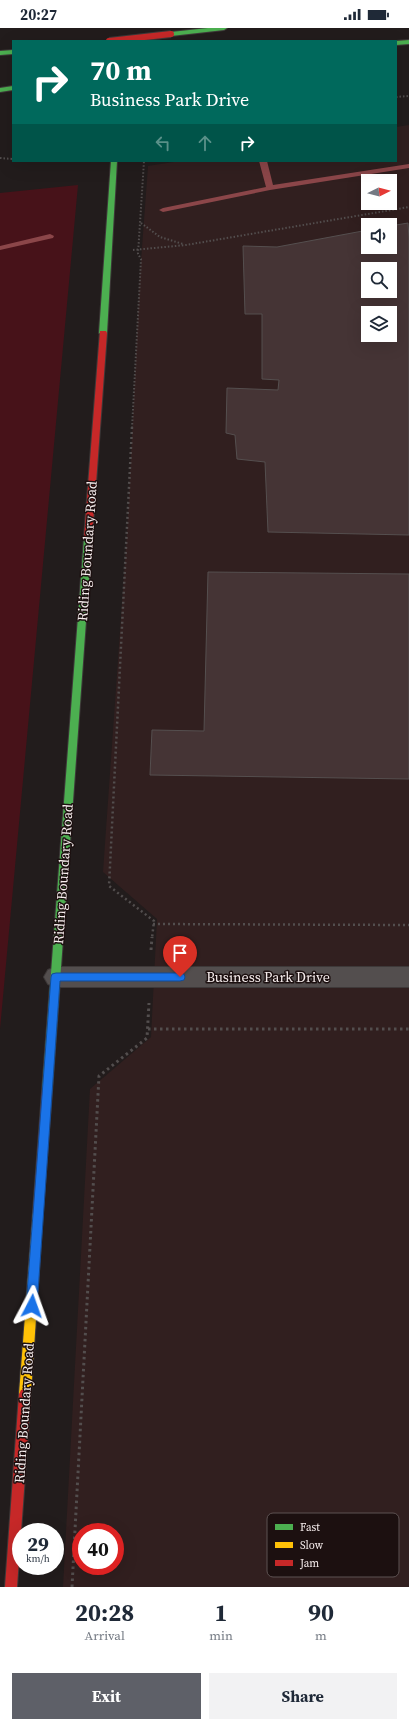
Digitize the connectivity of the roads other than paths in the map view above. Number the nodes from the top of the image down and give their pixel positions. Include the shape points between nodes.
1 (123, 28) edge
2 (224, 28) edge
3 (118, 40) edge
4 (122, 40) edge
5 (409, 42) edge
6 (397, 44) edge
7 (12, 52) edge
8 (0, 53) edge
9 (12, 88) edge
10 (0, 90) edge
11 (114, 162) edge
12 (56, 977) junction
13 (409, 977) edge
14 (12, 1587) edge

1 - 4 street
2 - 3 main road, bridge
5 - 6 main road
7 - 8 main road
9 - 10 main road
11 - 12 main road, Riding Boundary Road
12 - 13 street, Business Park Drive
12 - 14 main road, Riding Boundary Road

